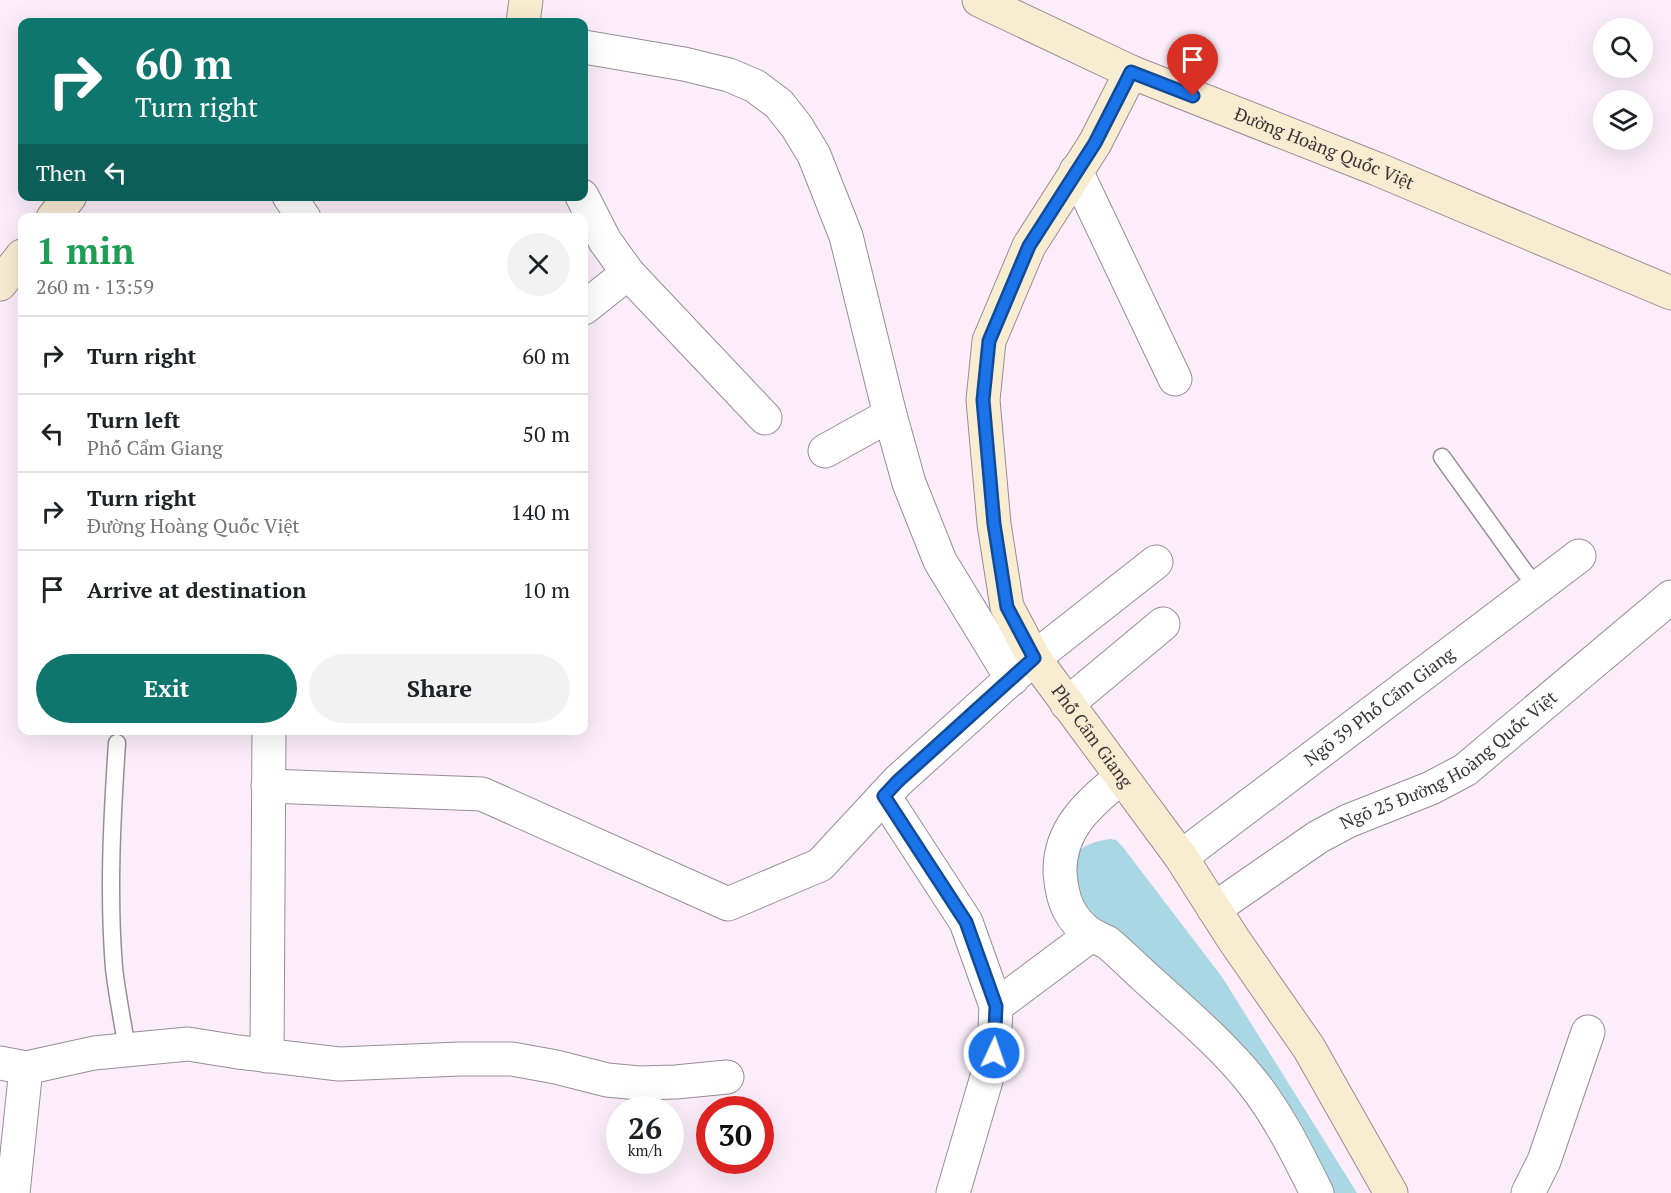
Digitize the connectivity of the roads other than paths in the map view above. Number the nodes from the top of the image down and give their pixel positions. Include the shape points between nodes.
1 (526, 0) edge
2 (979, 0) edge
3 (524, 18) edge
4 (588, 48) edge
5 (1131, 72) junction
6 (1077, 171) junction
7 (66, 201) edge
8 (584, 201) edge
9 (57, 213) edge
10 (18, 261) edge
11 (628, 273) junction
12 (0, 284) edge
13 (1671, 293) edge
14 (588, 305) edge
15 (1175, 379) dead end
16 (890, 415) junction
17 (765, 418) dead end
18 (825, 451) dead end
19 (1442, 457) dead end
20 (1579, 556) dead end
21 (1156, 562) dead end
22 (1538, 587) junction
23 (1671, 597) edge
24 (1163, 624) dead end
25 (1023, 668) junction
26 (1068, 704) junction
27 (269, 735) edge
28 (117, 743) dead end
29 (1121, 777) junction
30 (268, 786) junction
31 (884, 796) junction
32 (1181, 857) junction
33 (1214, 909) junction
34 (1091, 935) junction
35 (996, 1006) junction
36 (1588, 1032) dead end
37 (127, 1050) junction
38 (267, 1056) junction
39 (13, 1066) edge
40 (726, 1077) dead end
41 (13, 1193) edge
42 (953, 1193) edge
43 (1317, 1193) edge
44 (1391, 1193) edge
45 (1528, 1193) edge

1 - 3 street
2 - 5 street, Đường Hoàng Quốc Việt
4 - 16 street via 729,75 755,86 779,104 814,155 846,236
5 - 6 street, Phố Cẩm Giang
5 - 13 street, Đường Hoàng Quốc Việt via 1377,169
6 - 15 street
6 - 25 street, Phố Cẩm Giang via 1029,246 989,341 983,400 994,524 1007,607
7 - 9 street
8 - 11 street via 604,242
10 - 12 street
11 - 14 street
11 - 17 street
16 - 18 street
16 - 25 street via 909,483 940,561
19 - 22 lane
20 - 22 street, Ngõ 39 Phố Cẩm Giang
21 - 25 street
22 - 32 street, Ngõ 39 Phố Cẩm Giang
23 - 33 street, Ngõ 25 Đường Hoàng Quốc Việt via 1465,770 1318,837
24 - 26 street
25 - 26 street, Phố Cẩm Giang
25 - 31 street
26 - 29 street, Phố Cẩm Giang
27 - 30 street
28 - 37 lane via 111,901 114,970
29 - 32 street, Phố Cẩm Giang
29 - 34 street via 1095,798 1076,821 1064,840 1060,860 1067,907
30 - 31 street via 482,795 729,904 820,865
30 - 38 street
31 - 35 street via 966,922
32 - 33 street, Phố Cẩm Giang
33 - 44 street, Phố Cẩm Giang via 1309,1048
34 - 35 street
34 - 43 street via 1107,942 1139,971 1219,1046 1252,1083 1282,1126
35 - 42 street via 994,1053
36 - 45 street via 1544,1161
37 - 38 street via 188,1044
37 - 39 street
38 - 40 street via 339,1064 512,1059 639,1083
39 - 41 street

